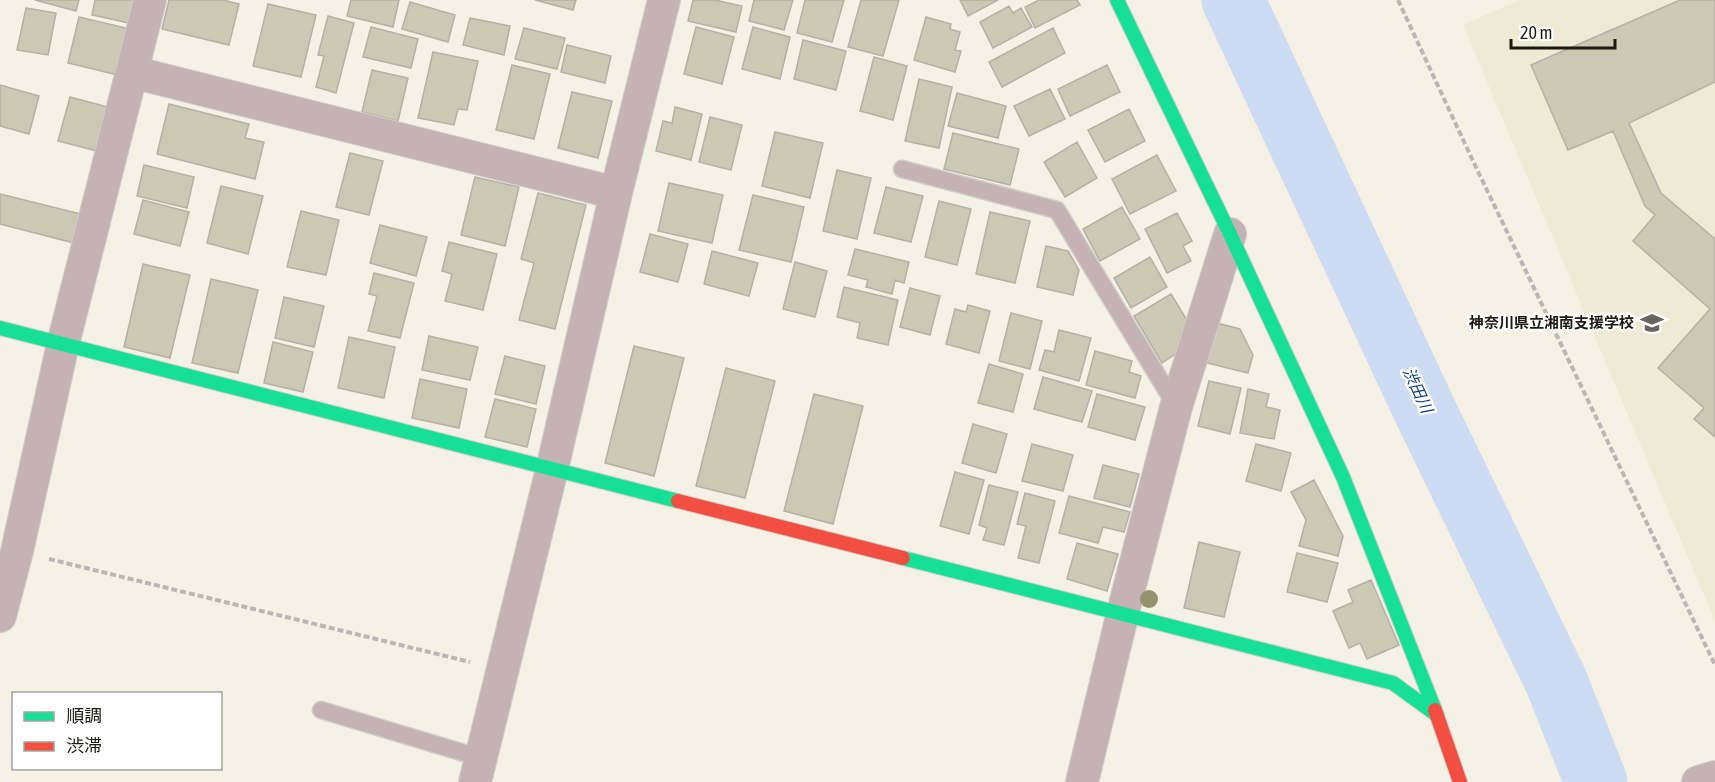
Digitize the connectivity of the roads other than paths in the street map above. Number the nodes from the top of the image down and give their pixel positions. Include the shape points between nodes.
1 (150, 0) edge
2 (664, 0) edge
3 (1117, 0) edge
4 (132, 72) junction
5 (902, 169) dead end
6 (616, 193) junction
7 (1230, 234) junction
8 (0, 328) edge
9 (63, 344) junction
10 (1176, 407) junction
11 (552, 469) junction
12 (1123, 612) junction
13 (0, 616) edge
14 (321, 710) dead end
15 (1437, 715) junction
16 (478, 770) edge
17 (1715, 777) edge
18 (1082, 782) edge
19 (1460, 782) edge
20 (1698, 782) edge

1 - 4 street
2 - 6 street
3 - 7 street
4 - 6 street
4 - 9 street
5 - 10 lane via 1057,210
6 - 11 street
7 - 10 street
7 - 15 street via 1343,477
8 - 9 street
9 - 11 street
9 - 13 street
10 - 12 street
11 - 12 street
11 - 16 street
12 - 15 street via 1393,683
12 - 18 street
14 - 16 lane
15 - 19 street
17 - 20 street

